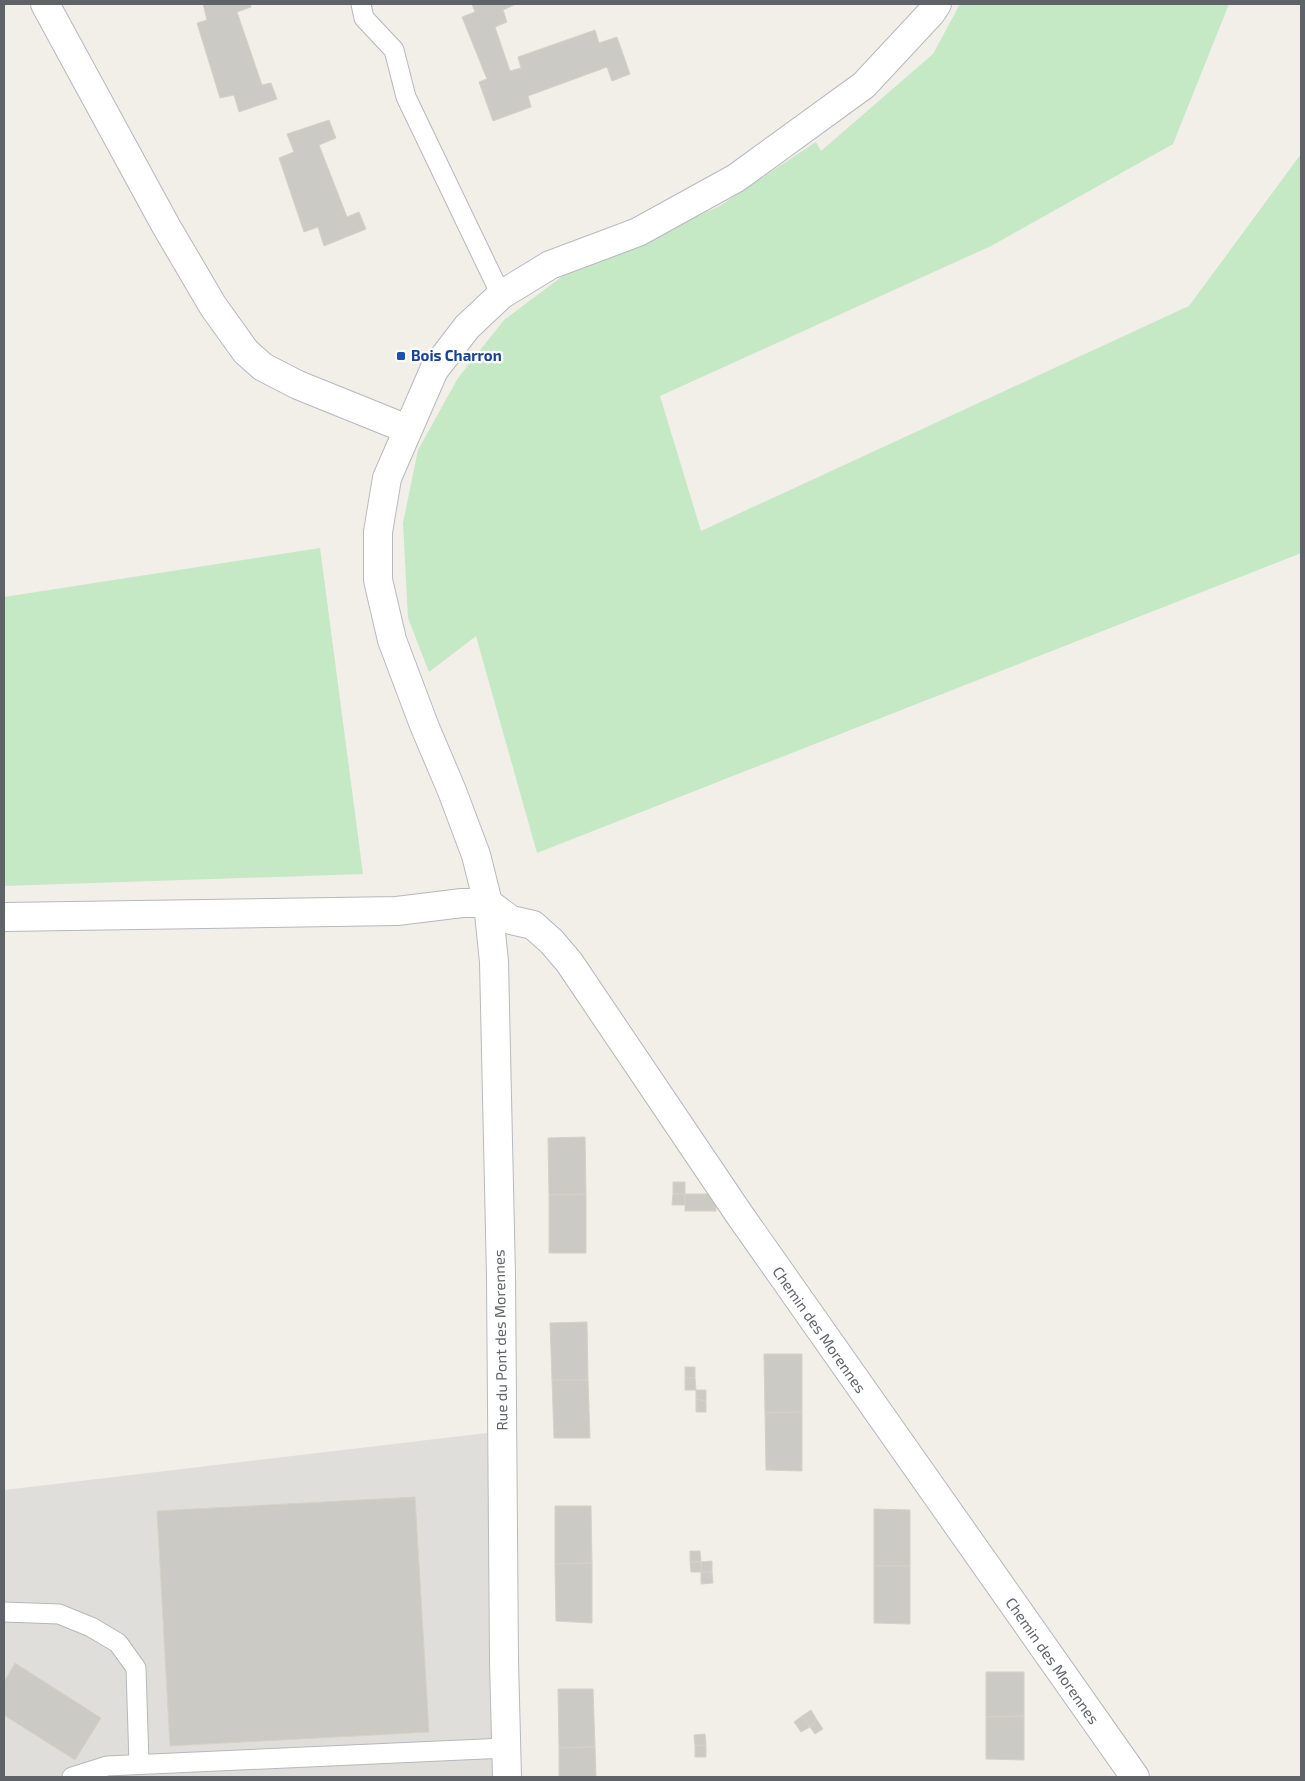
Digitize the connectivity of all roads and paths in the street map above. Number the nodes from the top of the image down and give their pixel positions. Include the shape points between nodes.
1 (45, 4) edge
2 (361, 4) edge
3 (937, 4) edge
4 (501, 295) junction
5 (407, 429) junction
6 (488, 903) junction
7 (4, 917) edge
8 (4, 1612) edge
9 (506, 1748) junction
10 (139, 1764) junction
11 (72, 1777) edge
12 (506, 1777) edge
13 (1134, 1777) edge

1 - 5 street via 166,226 213,306 246,352 263,367 298,385
2 - 4 lane via 364,18 394,50 406,96
3 - 4 street, Rue du Pont des Morennes via 864,85 736,178 638,232 550,265
4 - 5 street, Rue du Pont des Morennes via 467,327 434,370
5 - 6 street, Rue du Pont des Morennes via 387,478 378,532 378,580 392,640 476,856
6 - 7 street via 398,911
6 - 9 street, Rue du Pont des Morennes via 495,972
6 - 13 street, Chemin des Morennes via 511,920 533,925 570,962 744,1221
8 - 10 lane via 58,1614 91,1627 118,1643 136,1668
9 - 10 lane
9 - 12 street, Rue du Pont des Morennes
10 - 11 lane via 107,1766

